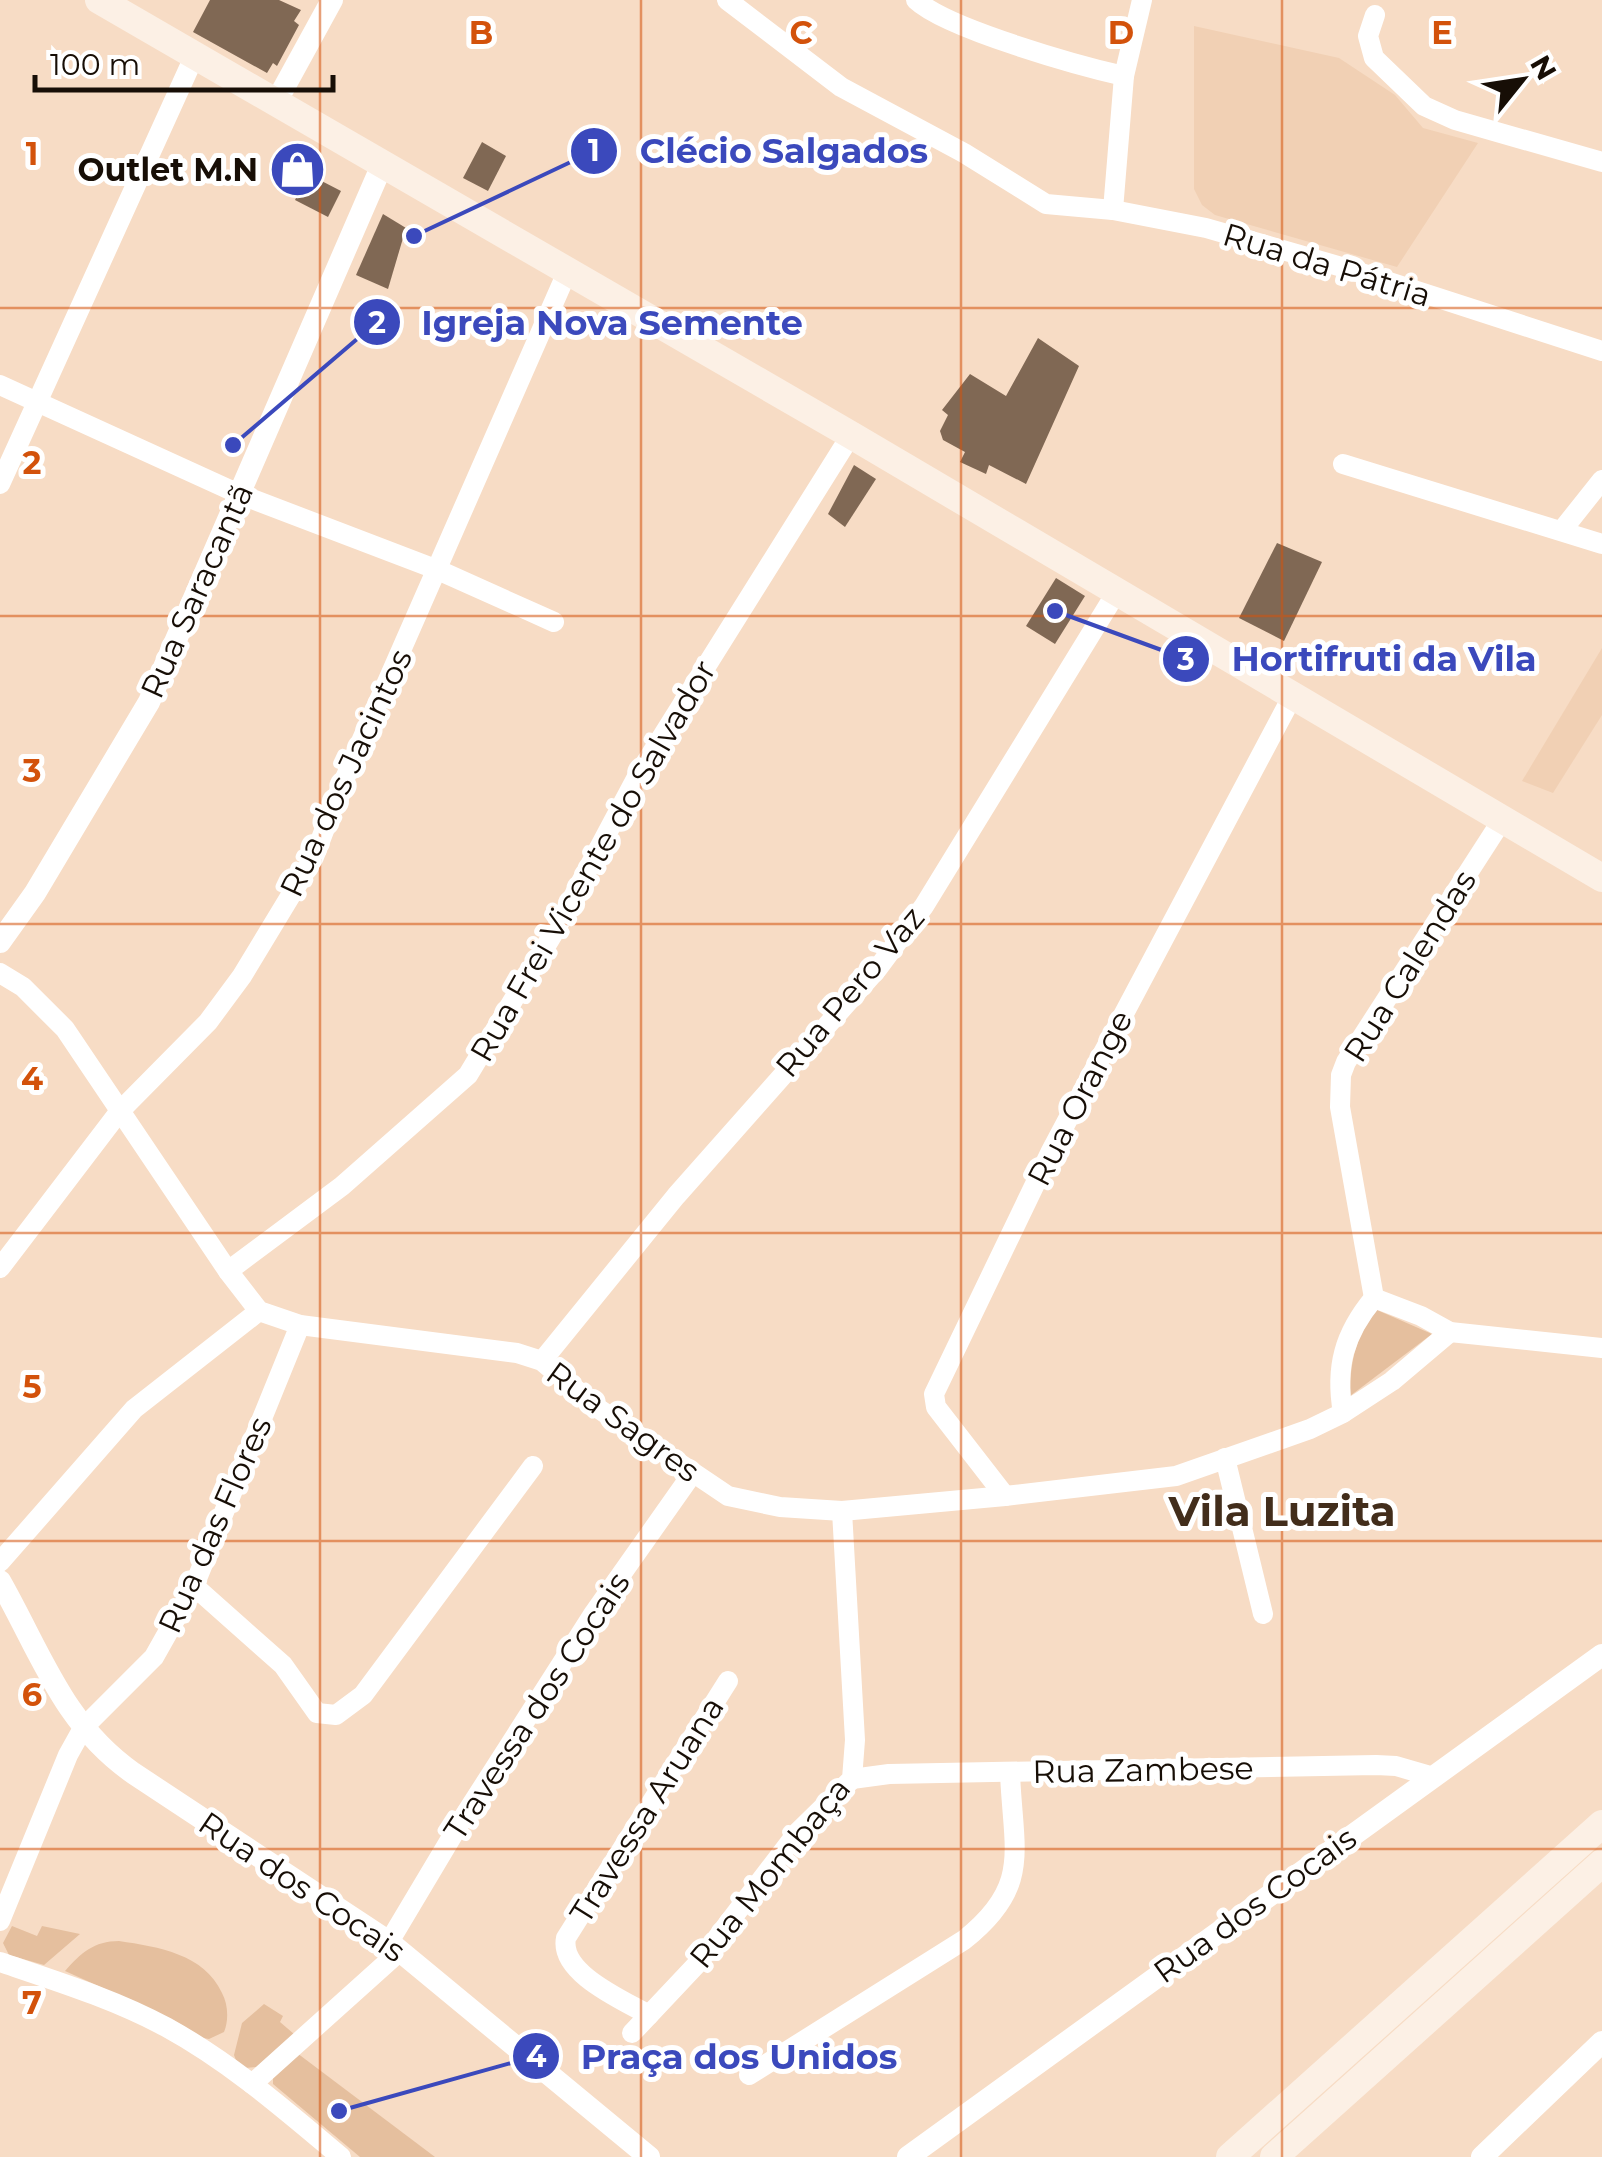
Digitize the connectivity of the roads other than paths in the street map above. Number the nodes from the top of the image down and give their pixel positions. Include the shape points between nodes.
1 (99, 0) edge
2 (332, 0) edge
3 (727, 0) edge
4 (916, 0) edge
5 (1142, 0) edge
6 (1375, 14) dead end
7 (194, 57) junction
8 (1124, 76) junction
9 (275, 104) junction
10 (1602, 162) edge
11 (382, 165) junction
12 (1113, 210) junction
13 (568, 270) junction
14 (1602, 351) edge
15 (0, 384) edge
16 (36, 402) junction
17 (850, 435) junction
18 (1343, 464) dead end
19 (1602, 480) edge
20 (0, 484) edge
21 (239, 494) junction
22 (1563, 529) junction
23 (1602, 544) edge
24 (438, 570) junction
25 (1116, 593) junction
26 (554, 622) dead end
27 (1293, 695) junction
28 (1504, 818) junction
29 (1602, 878) edge
30 (0, 942) edge
31 (0, 973) edge
32 (119, 1112) junction
33 (0, 1268) edge
34 (228, 1271) junction
35 (1374, 1298) junction
36 (259, 1311) junction
37 (300, 1326) junction
38 (1450, 1332) junction
39 (1602, 1348) edge
40 (542, 1361) junction
41 (1343, 1413) junction
42 (1224, 1458) junction
43 (534, 1466) dead end
44 (692, 1474) junction
45 (1005, 1496) junction
46 (842, 1511) junction
47 (0, 1562) edge
48 (0, 1581) edge
49 (194, 1586) junction
50 (1262, 1614) dead end
51 (1602, 1655) edge
52 (728, 1682) dead end
53 (83, 1728) junction
54 (1010, 1773) junction
55 (1434, 1777) junction
56 (852, 1779) junction
57 (1602, 1824) edge
58 (1602, 1863) edge
59 (0, 1922) edge
60 (394, 1947) junction
61 (0, 1962) edge
62 (649, 2015) junction
63 (632, 2033) dead end
64 (1602, 2042) edge
65 (749, 2076) dead end
66 (252, 2084) junction
67 (634, 2154) edge
68 (340, 2157) edge
69 (908, 2157) edge
70 (1230, 2157) edge
71 (1274, 2157) edge
72 (1482, 2157) edge

1 - 7 main road
2 - 9 street
3 - 12 street, Rua da Pátria via 842,87 1046,204
4 - 8 street via 979,30
5 - 8 street
6 - 10 street via 1368,36 1374,58 1424,106
7 - 9 main road
7 - 16 street
8 - 12 street
9 - 11 main road
11 - 13 main road
11 - 21 street, Rua Saracantã
12 - 14 street, Rua da Pátria via 1206,228
13 - 17 main road
13 - 24 street, Rua dos Jacintos
15 - 16 street
16 - 20 street
16 - 21 street
17 - 25 main road
17 - 34 street, Rua Frei Vicente do Salvador via 638,775 468,1075 342,1186
18 - 22 street
19 - 22 street
21 - 24 street
21 - 30 street, Rua Saracantã via 149,702
22 - 23 street
24 - 26 street
24 - 32 street, Rua dos Jacintos via 314,856 274,925 208,1022
25 - 27 main road
25 - 40 street, Rua Pero Vaz via 924,906 878,968 688,1181
27 - 28 main road
27 - 45 street, Rua Orange via 1050,1153 934,1394 936,1407
28 - 29 main road
28 - 35 street, Rua Calendas via 1342,1075 1340,1107
31 - 32 street via 44,1006
32 - 33 street, Rua dos Jacintos
32 - 34 street
34 - 36 street
35 - 38 street
35 - 41 street via 1346,1340 1338,1389
36 - 37 street, Rua Sagres
36 - 47 street via 134,1409
37 - 40 street, Rua Sagres
37 - 49 street, Rua das Flores
38 - 39 street
38 - 41 street, Rua Sagres
40 - 44 street, Rua Sagres
41 - 42 street, Rua Sagres
42 - 45 street, Rua Sagres via 1176,1476
42 - 50 street
43 - 49 street via 362,1695 336,1715 312,1710 283,1665
44 - 46 street, Rua Sagres via 728,1496
44 - 60 street, Travessa dos Cocais via 463,1818
45 - 46 street, Rua Sagres
46 - 56 street, Rua Mombaça via 856,1740
48 - 53 street, Rua dos Cocais
49 - 53 street, Rua das Flores via 154,1656
51 - 55 street, Rua dos Cocais
52 - 62 street, Travessa Aruana via 566,1938 577,1970
53 - 59 street, Rua das Flores
53 - 60 street, Rua dos Cocais via 133,1774
54 - 55 street, Rua Zambese via 1376,1765
54 - 56 street, Rua Zambese
54 - 65 street via 1014,1877 993,1915
55 - 69 street, Rua dos Cocais
56 - 62 street, Rua Mombaça via 797,1833 698,1964
57 - 70 main road
58 - 71 main road
60 - 66 street, Travessa dos Cocais
60 - 67 street, Rua dos Cocais
61 - 66 street via 144,2016
62 - 63 street, Rua Mombaça
64 - 72 street
66 - 68 street

